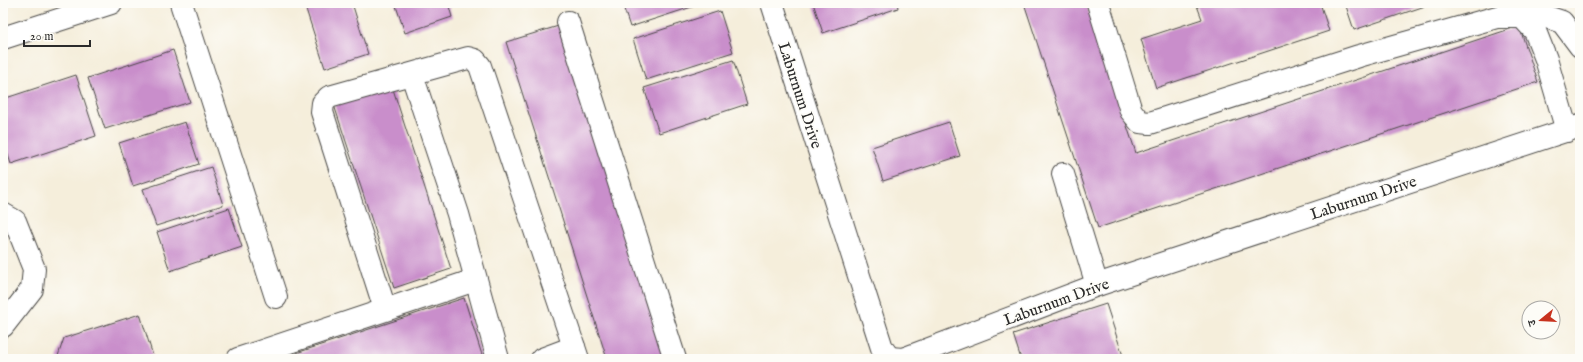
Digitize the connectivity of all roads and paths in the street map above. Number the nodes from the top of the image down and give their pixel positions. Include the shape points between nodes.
1 (111, 3) edge
2 (181, 3) edge
3 (772, 3) edge
4 (1098, 3) edge
5 (1498, 10) edge
6 (1523, 18) junction
7 (568, 22) dead end
8 (3, 38) edge
9 (1580, 46) edge
10 (412, 75) junction
11 (1574, 128) edge
12 (1063, 174) dead end
13 (3, 214) edge
14 (475, 280) junction
15 (1097, 285) junction
16 (276, 297) dead end
17 (385, 309) junction
18 (3, 326) edge
19 (576, 353) edge
20 (890, 358) edge
21 (238, 359) edge
22 (498, 359) edge
23 (542, 359) edge
24 (675, 359) edge

1 - 8 street
2 - 16 street
3 - 20 street, Laburnum Drive via 882,348
4 - 5 street via 1131,111 1140,122 1150,123
5 - 6 street
6 - 9 street via 1547,17 1562,22
6 - 11 street via 1534,31
7 - 24 street
10 - 14 street via 458,214
10 - 17 street via 329,97 323,103 322,112
10 - 19 street via 468,58 475,60 480,66
11 - 15 street, Laburnum Drive
12 - 15 street
13 - 18 street via 15,221 34,269 32,289
14 - 17 street
14 - 22 street
15 - 20 street, Laburnum Drive via 903,359
17 - 21 street
19 - 23 street

